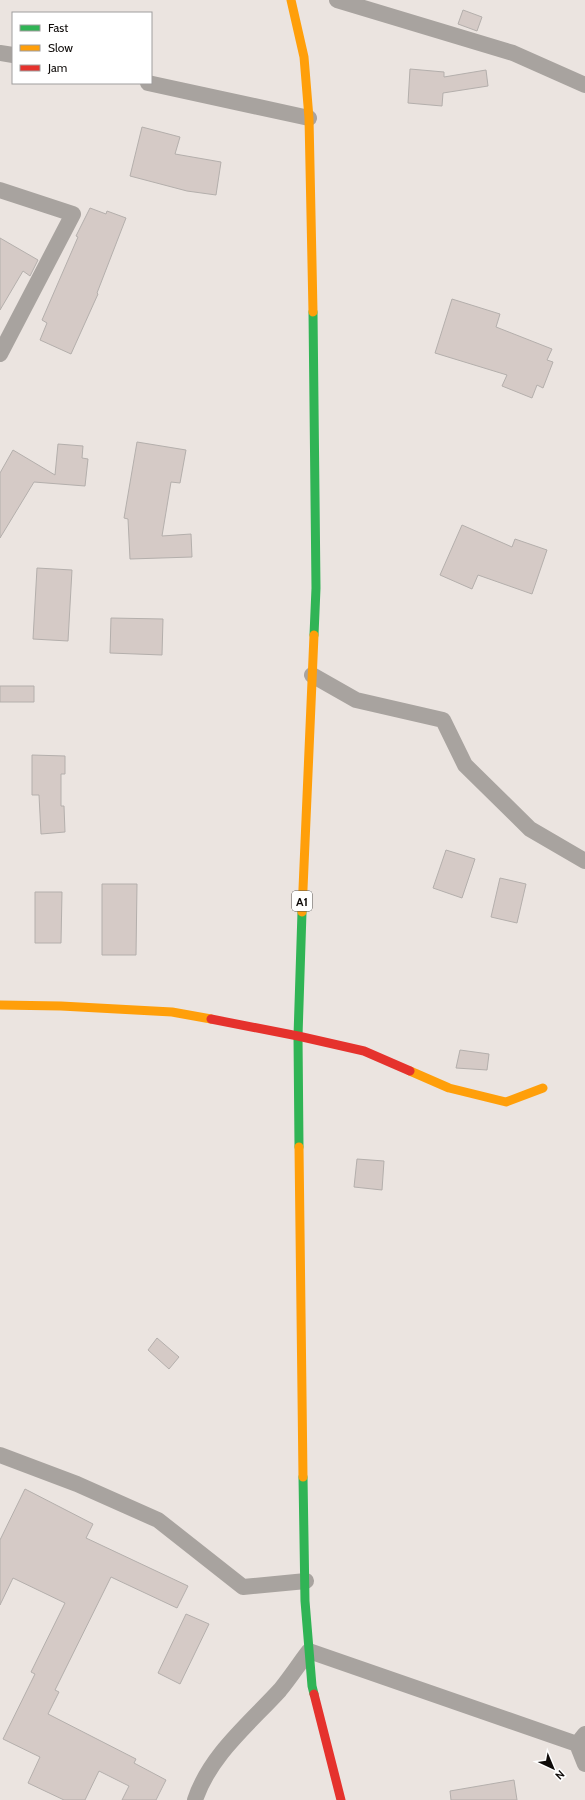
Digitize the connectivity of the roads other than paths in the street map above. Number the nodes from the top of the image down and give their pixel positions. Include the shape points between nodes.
1 (291, 0) edge
2 (337, 0) edge
3 (0, 53) edge
4 (12, 55) edge
5 (152, 84) edge
6 (585, 85) edge
7 (309, 118) junction
8 (0, 190) edge
9 (0, 354) edge
10 (312, 675) junction
11 (585, 861) edge
12 (0, 1006) edge
13 (298, 1036) junction
14 (543, 1088) dead end
15 (0, 1455) edge
16 (306, 1581) junction
17 (309, 1651) junction
18 (581, 1739) edge
19 (585, 1764) edge
20 (195, 1800) edge
21 (341, 1800) edge

1 - 7 main road, A1 via 304,57
2 - 6 street via 513,53
3 - 4 street
5 - 7 street
7 - 10 main road, A1 via 316,588
8 - 9 street via 73,214
10 - 11 street via 356,700 443,720 470,770 530,829
10 - 13 main road, A1
12 - 13 main road via 61,1006 172,1012
13 - 14 main road via 364,1051 448,1088 506,1102
13 - 16 main road, A1
15 - 16 street via 77,1484 158,1520 243,1587
16 - 17 main road, A1
17 - 18 street
17 - 20 street via 281,1688 214,1762
17 - 21 main road, A1 via 312,1686
18 - 19 street

